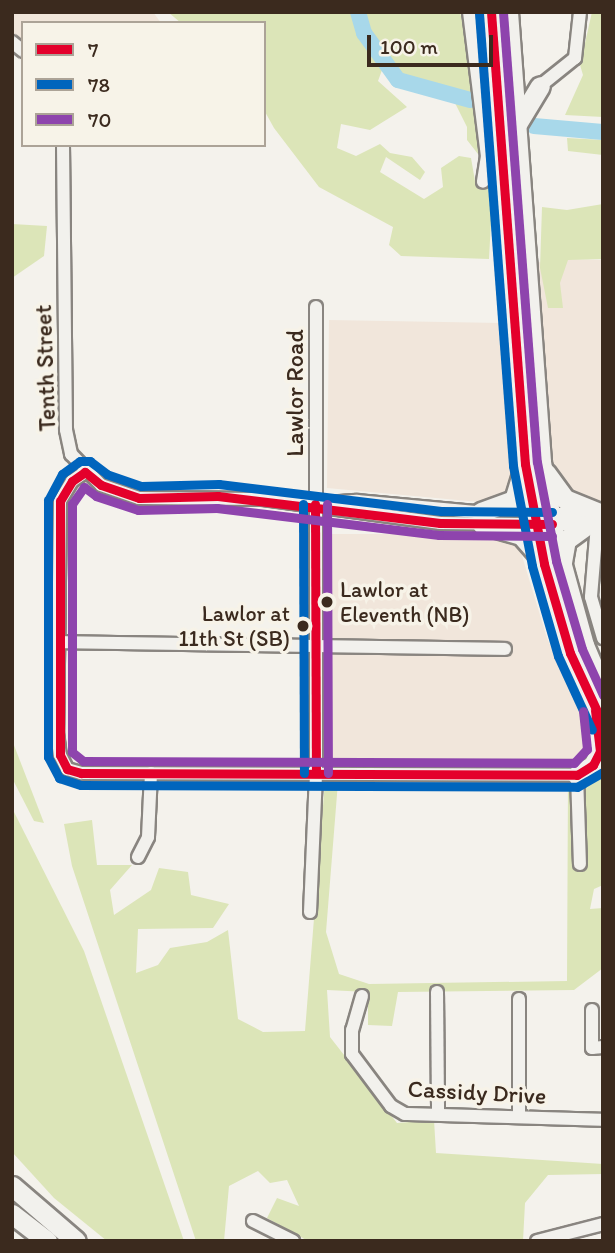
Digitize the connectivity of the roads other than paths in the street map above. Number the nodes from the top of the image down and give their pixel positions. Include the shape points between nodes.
1 (469, 12) edge
2 (491, 12) edge
3 (508, 12) edge
4 (580, 12) edge
5 (540, 86) joint
6 (516, 125) junction
7 (63, 147) edge
8 (483, 182) dead end
9 (316, 307) dead end
10 (533, 463) junction
11 (85, 472) junction
12 (315, 504) junction
13 (481, 518) junction
14 (543, 519) junction
15 (598, 521) edge
16 (553, 563) junction
17 (603, 638) edge
18 (58, 642) junction
19 (316, 644) junction
20 (505, 649) dead end
21 (603, 690) edge
22 (599, 718) edge
23 (151, 773) junction
24 (316, 773) junction
25 (577, 775) junction
26 (138, 857) dead end
27 (580, 864) dead end
28 (310, 912) dead end
29 (437, 992) dead end
30 (362, 996) dead end
31 (519, 999) dead end
32 (592, 1010) dead end
33 (603, 1047) edge
34 (438, 1111) junction
35 (519, 1115) junction
36 (603, 1119) edge
37 (12, 1186) edge
38 (12, 1214) edge
39 (253, 1221) dead end
40 (603, 1224) edge
41 (47, 1241) edge
42 (76, 1241) edge
43 (293, 1241) edge
44 (537, 1241) edge

1 - 8 street via 488,156
2 - 10 highway
3 - 6 highway
4 - 5 street via 575,58
5 - 6 highway
6 - 10 highway
7 - 11 street, Tenth Street via 66,430 71,454
9 - 12 street, Lawlor Road
10 - 13 highway via 514,500
10 - 14 highway
10 - 15 highway via 565,499
11 - 12 street via 101,485 139,498 218,496
11 - 18 street via 72,481 60,501
12 - 13 street via 357,514
12 - 19 street, Lawlor Road
13 - 14 street
13 - 16 highway via 521,535
14 - 15 street
14 - 15 street
14 - 16 highway
15 - 16 highway via 566,540
15 - 17 street via 591,597
16 - 21 highway
16 - 22 highway via 570,653
18 - 19 street
18 - 23 street via 57,732 67,769
19 - 20 street
19 - 24 street, Lawlor Road
22 - 25 highway via 600,751 593,765
23 - 24 street
23 - 26 street via 148,837
24 - 25 street
24 - 28 street, Lawlor Road
25 - 27 street
29 - 34 street
30 - 34 street, Cassidy Drive via 352,1030 352,1054 391,1106 405,1114
31 - 35 street
32 - 33 street via 592,1048
34 - 35 street, Cassidy Drive
35 - 36 street, Cassidy Drive
37 - 42 highway
38 - 41 highway
39 - 43 street
40 - 44 street

